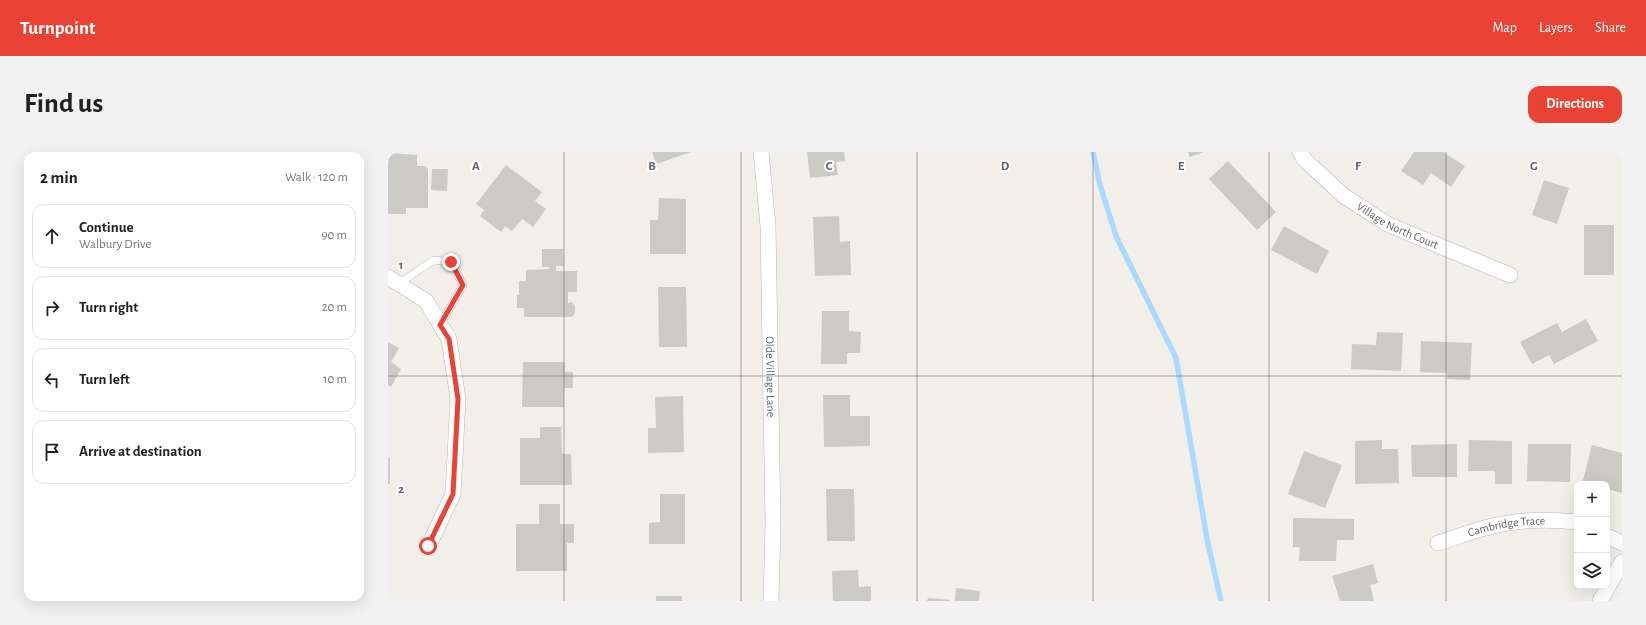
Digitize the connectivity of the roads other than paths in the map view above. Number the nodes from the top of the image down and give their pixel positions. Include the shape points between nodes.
1 (762, 152) edge
2 (1300, 152) edge
3 (1510, 275) dead end
4 (393, 280) edge
5 (440, 325) junction
6 (1574, 522) edge
7 (1610, 537) edge
8 (1438, 543) dead end
9 (1622, 543) edge
10 (428, 546) dead end
11 (1622, 562) edge
12 (771, 601) edge
13 (1600, 601) edge

1 - 12 street, Olde Village Lane via 768,234 773,523
2 - 3 street, Village North Court via 1305,160 1344,196 1389,225
4 - 5 street via 426,301
4 - 5 lane via 434,260 451,262 463,285
5 - 10 street via 449,339 458,399 453,494
6 - 8 street, Cambridge Trace via 1509,523 1486,527
7 - 9 street
11 - 13 street

